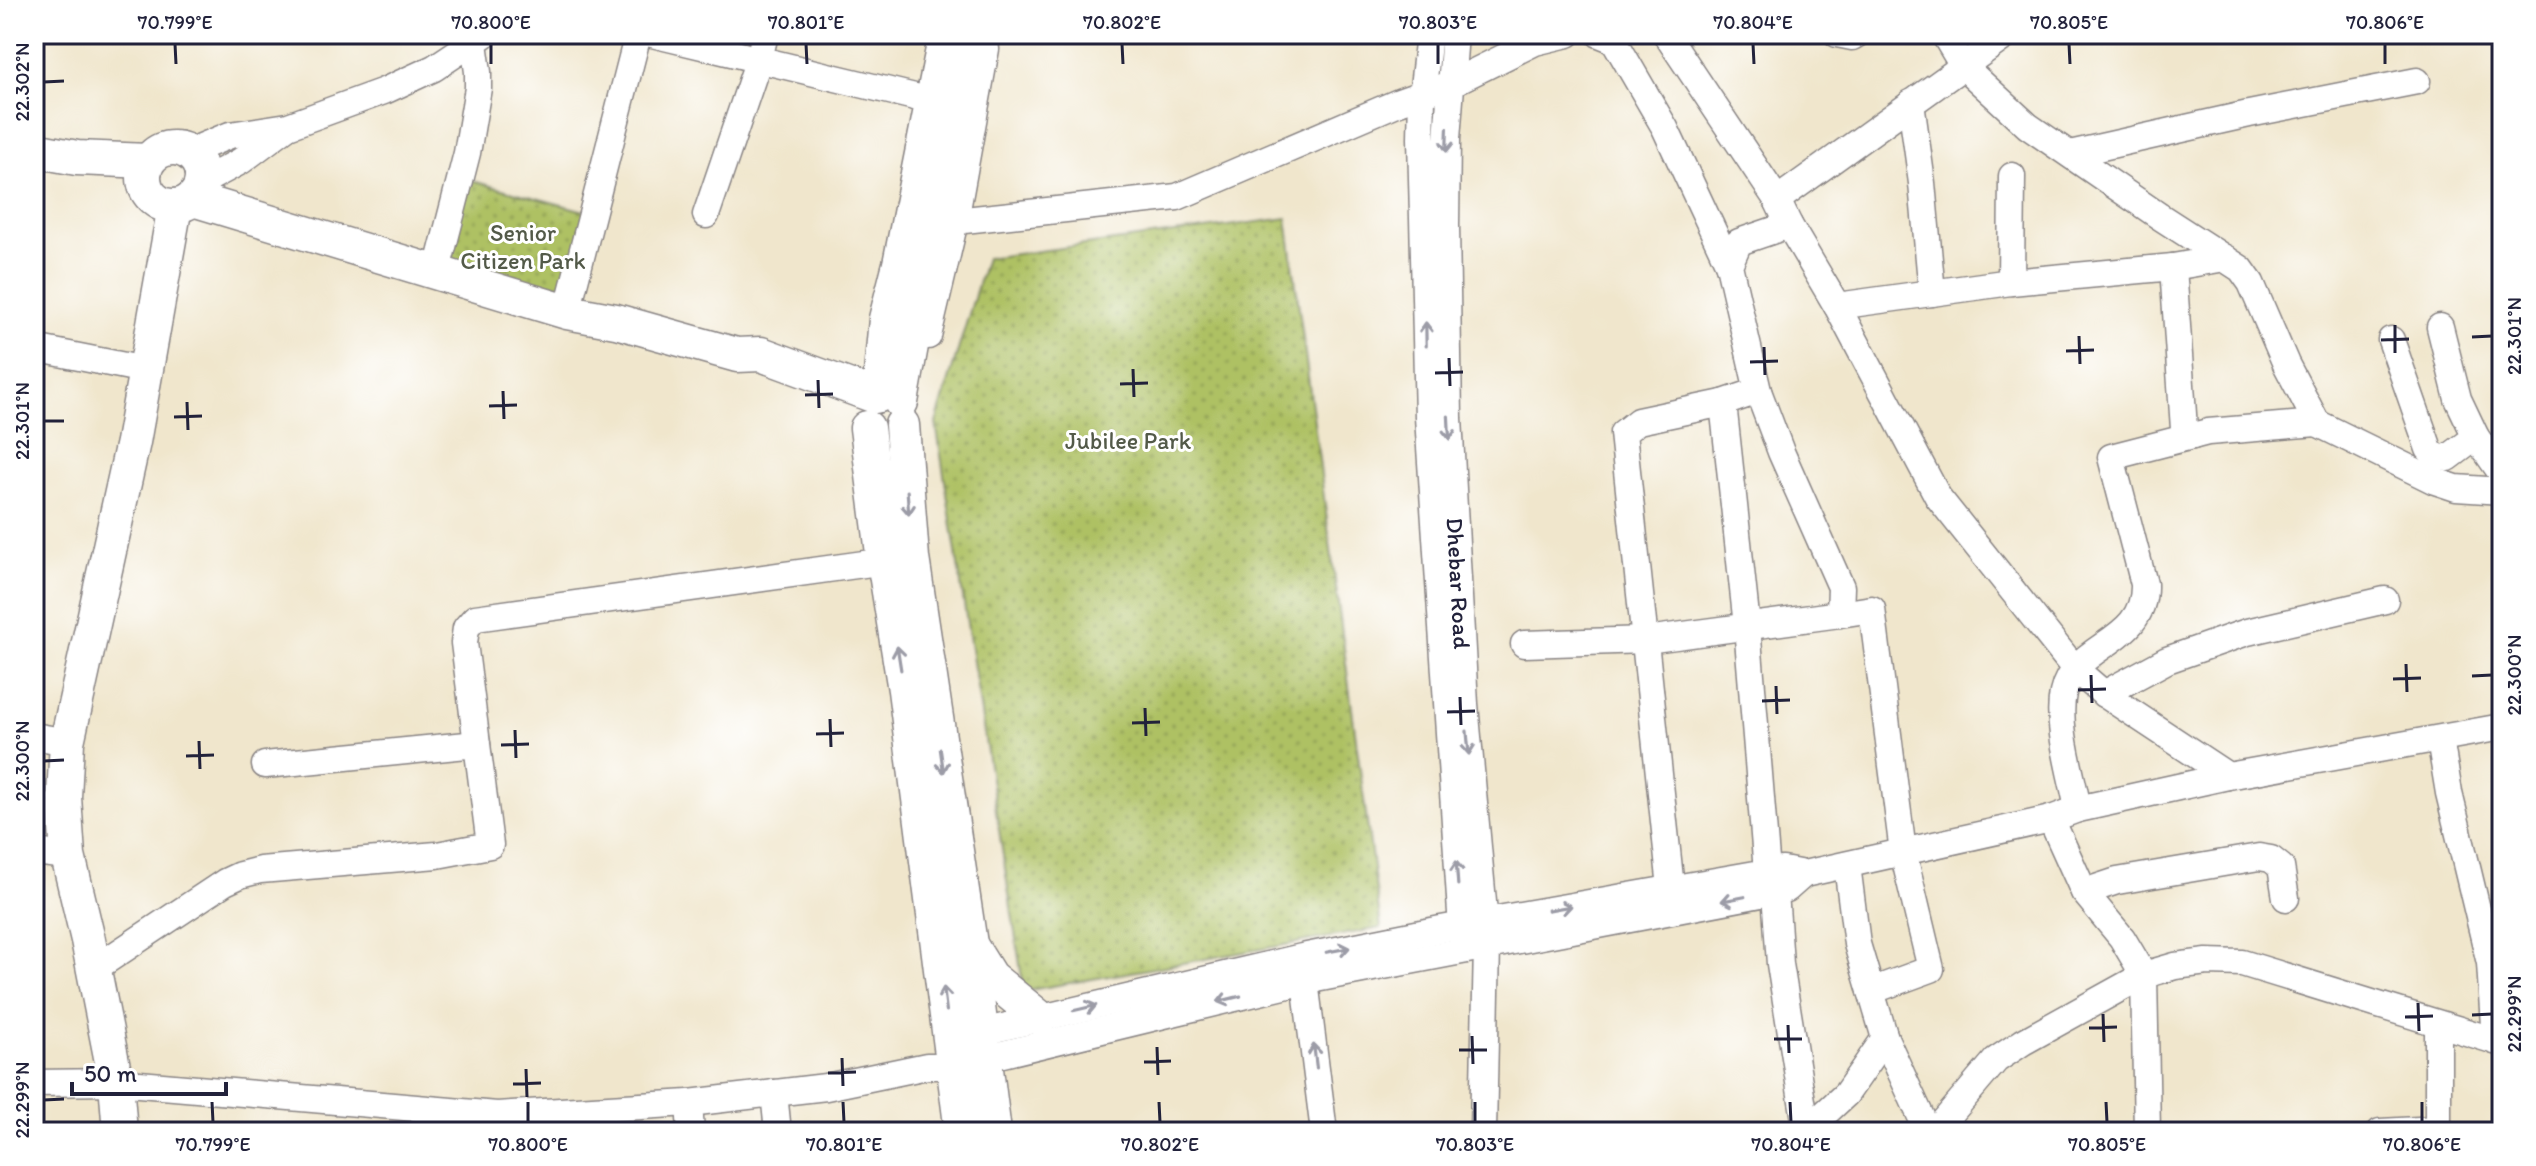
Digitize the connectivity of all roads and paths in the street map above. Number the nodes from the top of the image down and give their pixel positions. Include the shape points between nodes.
1 (638, 34) edge
2 (652, 34) edge
3 (932, 34) edge
4 (946, 34) edge
5 (973, 34) edge
6 (989, 34) edge
7 (1429, 34) edge
8 (1455, 34) edge
9 (1568, 34) edge
10 (1599, 34) edge
11 (1666, 34) edge
12 (1837, 34) edge
13 (1857, 34) edge
14 (1944, 34) edge
15 (2008, 34) edge
16 (479, 38) edge
17 (762, 46) edge
18 (1963, 66) junction
19 (2417, 81) dead end
20 (1450, 84) junction
21 (1422, 96) junction
22 (919, 98) junction
23 (1911, 103) junction
24 (34, 150) edge
25 (2070, 154) junction
26 (147, 175) junction
27 (2012, 176) dead end
28 (190, 185) junction
29 (1777, 200) junction
30 (706, 215) dead end
31 (955, 221) junction
32 (1789, 225) junction
33 (2225, 258) junction
34 (1729, 265) junction
35 (2173, 267) junction
36 (436, 274) junction
37 (2011, 282) junction
38 (1932, 293) junction
39 (1837, 306) junction
40 (567, 312) junction
41 (900, 320) junction
42 (2440, 327) dead end
43 (2391, 340) dead end
44 (34, 348) edge
45 (895, 361) junction
46 (145, 370) junction
47 (1758, 391) junction
48 (1723, 403) junction
49 (881, 410) junction
50 (2317, 423) junction
51 (2193, 436) junction
52 (2476, 437) junction
53 (2502, 474) edge
54 (2502, 491) edge
55 (898, 559) junction
56 (2385, 600) dead end
57 (1840, 614) junction
58 (1747, 626) junction
59 (1646, 640) junction
60 (1524, 644) dead end
61 (2075, 669) junction
62 (2104, 694) junction
63 (2502, 727) edge
64 (50, 739) edge
65 (2440, 739) junction
66 (477, 744) junction
67 (265, 765) dead end
68 (2228, 776) junction
69 (2078, 809) junction
70 (2051, 819) junction
71 (34, 852) edge
72 (1903, 852) junction
73 (68, 856) junction
74 (1847, 865) junction
75 (1771, 882) junction
76 (1671, 888) junction
77 (2084, 892) junction
78 (2286, 898) dead end
79 (1473, 936) junction
80 (970, 944) junction
81 (94, 969) junction
82 (1304, 969) junction
83 (2144, 975) junction
84 (1871, 991) junction
85 (1040, 1018) junction
86 (2438, 1024) junction
87 (1885, 1038) junction
88 (2498, 1042) edge
89 (960, 1053) junction
90 (116, 1082) junction
91 (34, 1083) edge
92 (774, 1093) junction
93 (689, 1103) junction
94 (611, 1120) edge
95 (534, 1122) edge
96 (2438, 1130) edge
97 (1807, 1131) edge
98 (120, 1132) edge
99 (691, 1132) edge
100 (778, 1132) edge
101 (962, 1132) edge
102 (994, 1132) edge
103 (1324, 1132) edge
104 (1483, 1132) edge
105 (1928, 1132) edge
106 (1935, 1132) edge
107 (2147, 1132) edge
108 (2380, 1132) edge

1 - 40 street
2 - 17 street
3 - 22 street
4 - 41 main road via 900,264
5 - 41 main road via 946,156
6 - 31 street
7 - 21 street, Dhebar Road
8 - 20 street, Dhebar Road
9 - 20 street via 1535,42
10 - 34 street via 1614,40 1665,128
11 - 29 street
12 - 13 street
14 - 18 street
15 - 18 street
16 - 28 street via 434,68 384,91 288,126 230,135
16 - 36 street via 478,88 467,153
17 - 22 street
17 - 30 street
18 - 23 street
18 - 25 street via 2028,126
19 - 25 street
20 - 21 street
20 -> 79 street, Dhebar Road via 1449,418
21 - 31 street via 1177,197
79 -> 21 street, Dhebar Road via 1428,417
22 - 45 street via 872,335 873,346
23 - 29 street
23 - 38 street
24 - 26 main road
25 - 33 street
26 - 28 main road via 157,202
26 - 28 main road via 162,149 171,147
27 - 37 street
28 - 36 main road
28 - 46 main road
29 - 32 street
31 - 45 street via 926,344
32 - 34 street via 1739,242
32 - 39 street
33 - 35 street
33 - 50 street via 2251,283
34 - 47 street
35 - 37 street
35 - 51 street via 2184,429
36 - 40 main road
37 - 38 street
38 - 39 street
39 - 61 street via 1938,497
40 - 49 main road via 737,355 761,354
41 - 45 main road
42 - 52 street via 2458,399
43 - 52 street via 2436,457 2448,458
44 - 46 street
45 - 49 main road
46 - 64 main road via 133,442
47 - 48 street
47 - 57 street via 1841,587
48 - 58 street
48 - 59 street via 1638,421 1623,433
49 - 55 main road
50 - 51 street
50 - 54 street via 2435,481
51 - 61 street via 2111,457 2145,601 2133,624
52 - 53 street
55 - 66 street via 475,618 466,628 464,643
55 -> 80 main road
89 -> 55 main road via 905,690
56 - 62 street via 2247,632 2167,660
57 - 58 street
57 - 72 street via 1872,609
58 - 59 street
58 - 75 street
59 - 60 street
59 - 76 street
61 - 62 street
61 - 69 street via 2063,689 2060,713
62 - 68 street
63 - 65 street
64 - 73 main road via 64,797
65 - 68 street
65 - 88 street via 2490,963
66 - 67 street
66 - 81 street via 490,845 240,875
68 - 69 street
69 - 70 street
70 - 72 street
70 - 77 street
71 - 73 street
72 - 74 street
72 - 84 street via 1931,969
73 - 81 main road
74 - 75 street via 1804,874 1787,889
74 - 84 street via 1857,944
75 - 76 street
75 -> 79 street
75 - 97 street
79 -> 76 street
77 - 78 street via 2117,881 2259,857 2281,867
77 - 83 street
79 - 82 street
79 - 104 street, Dhebar Road
80 - 85 main road via 990,977
80 - 89 main road
81 - 90 main road
85 -> 82 street
82 -> 89 street
103 -> 82 street
83 - 86 street via 2186,964 2242,963
83 - 106 street via 1996,1060
83 - 107 street
84 - 87 street
85 - 89 street
86 - 88 street
86 - 96 street
87 - 97 street via 1846,1094
87 - 105 street
89 - 92 street via 826,1087
89 - 101 main road
89 - 102 main road
90 - 91 street
90 - 95 street
90 - 98 main road
92 - 93 street
92 - 100 street
93 - 94 street
93 - 99 street
94 - 95 street
96 - 108 street

